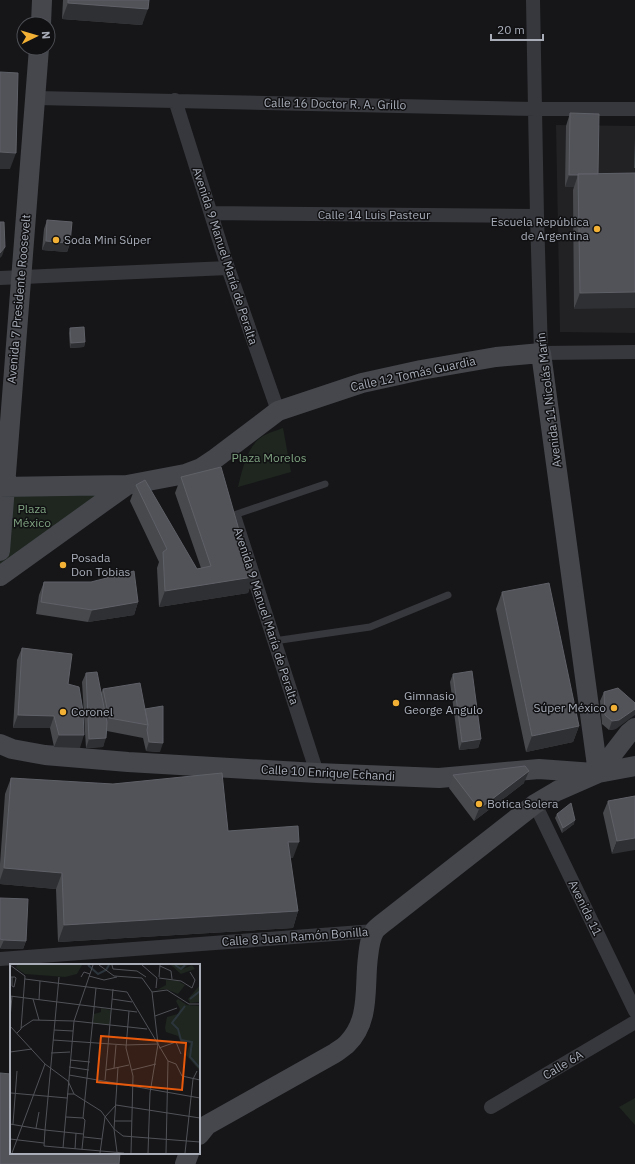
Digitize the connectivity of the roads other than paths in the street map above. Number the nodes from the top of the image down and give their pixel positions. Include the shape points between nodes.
1 (42, 0) edge
2 (533, 0) edge
3 (41, 16) edge
4 (39, 56) edge
5 (36, 98) junction
6 (175, 100) junction
7 (534, 109) junction
8 (635, 109) edge
9 (211, 213) junction
10 (537, 216) junction
11 (228, 268) junction
12 (21, 277) junction
13 (0, 278) edge
14 (635, 352) edge
15 (542, 353) junction
16 (278, 411) junction
17 (325, 484) dead end
18 (127, 485) junction
19 (2, 487) edge
20 (230, 501) edge
21 (234, 515) junction
22 (1, 531) edge
23 (0, 551) edge
24 (0, 576) edge
25 (448, 596) dead end
26 (274, 641) junction
27 (635, 728) edge
28 (0, 744) edge
29 (635, 766) edge
30 (317, 773) junction
31 (598, 773) junction
32 (535, 804) junction
33 (375, 931) junction
34 (0, 959) edge
35 (635, 1010) edge
36 (635, 1022) edge
37 (491, 1107) dead end
38 (200, 1134) edge
39 (189, 1154) edge
40 (185, 1164) edge

1 - 3 street
2 - 7 street, Avenida 11 Nicolás Marín
4 - 5 street, Avenida 7 Presidente Roosevelt
5 - 6 street, Calle 16 Doctor R. A. Grillo
5 - 12 street, Avenida 7 Presidente Roosevelt
6 - 7 street, Calle 16 Doctor R. A. Grillo
6 - 9 street, Avenida 9 Manuel María de Peralta
7 - 8 street, Calle 16 Doctor R. A. Grillo
7 - 10 street, Avenida 11 Nicolás Marín
9 - 10 street, Calle 14 Luis Pasteur
9 - 11 street, Avenida 9 Manuel María de Peralta
10 - 15 street, Avenida 11 Nicolás Marín
11 - 12 street
11 - 16 street, Avenida 9 Manuel María de Peralta
12 - 13 street
12 - 19 street, Avenida 7 Presidente Roosevelt
14 - 15 street, Calle 12 Tomás Guardia
15 - 16 street, Calle 12 Tomás Guardia via 496,357 421,370 362,383
15 - 31 street, Avenida 11 Nicolás Marín
16 - 18 street, Calle 12 Tomás Guardia via 218,465
17 - 21 lane
18 - 19 street, Calle 12 Tomás Guardia
18 - 24 street
19 - 22 street, Avenida 7 Presidente Roosevelt
20 - 21 street, Avenida 9 Manuel María de Peralta
21 - 26 street, Avenida 9 Manuel María de Peralta
22 - 23 street, Avenida 7 Presidente Roosevelt
25 - 26 lane via 370,627
26 - 30 street, Avenida 9 Manuel María de Peralta
27 - 31 street
28 - 30 street, Calle 10 Enrique Echandi via 12,749 46,755
29 - 31 street, Calle 8 Juan Ramón Bonilla
30 - 31 street, Calle 10 Enrique Echandi via 439,778 539,768
31 - 32 street, Calle 8 Juan Ramón Bonilla
32 - 33 street, Calle 8 Juan Ramón Bonilla
32 - 35 street, Avenida 11
33 - 34 street, Calle 8 Juan Ramón Bonilla
33 - 38 street via 369,946 364,1014 358,1031 347,1044 207,1126
36 - 37 street, Calle 6A
39 - 40 street

